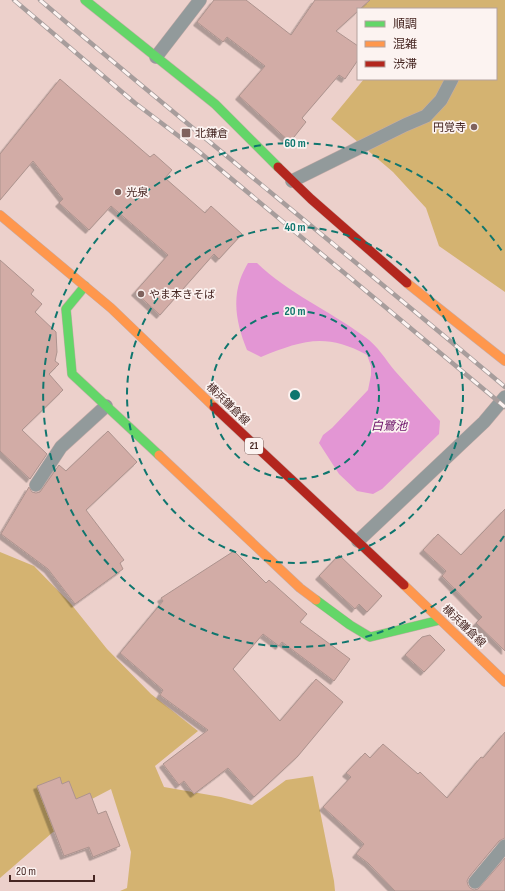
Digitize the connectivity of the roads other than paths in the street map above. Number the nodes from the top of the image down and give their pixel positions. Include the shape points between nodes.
1 (86, 0) edge
2 (200, 0) edge
3 (156, 57) junction
4 (451, 80) edge
5 (292, 181) junction
6 (0, 214) edge
7 (85, 286) junction
8 (505, 361) edge
9 (505, 397) edge
10 (106, 406) junction
11 (36, 485) dead end
12 (358, 541) junction
13 (440, 620) junction
14 (505, 682) edge
15 (505, 846) edge
16 (475, 882) dead end

1 - 3 street
2 - 3 lane
3 - 5 street via 215,104
4 - 5 lane via 441,100 426,116
5 - 8 street via 422,296
6 - 7 street, 横浜鎌倉線 / 21
7 - 10 street via 66,309 72,374
7 - 12 street, 横浜鎌倉線 / 21
9 - 12 lane via 484,422
10 - 11 lane via 61,447
10 - 13 street via 300,588 350,625 370,637
12 - 13 street, 横浜鎌倉線 / 21
13 - 14 street, 横浜鎌倉線 / 21
15 - 16 lane

